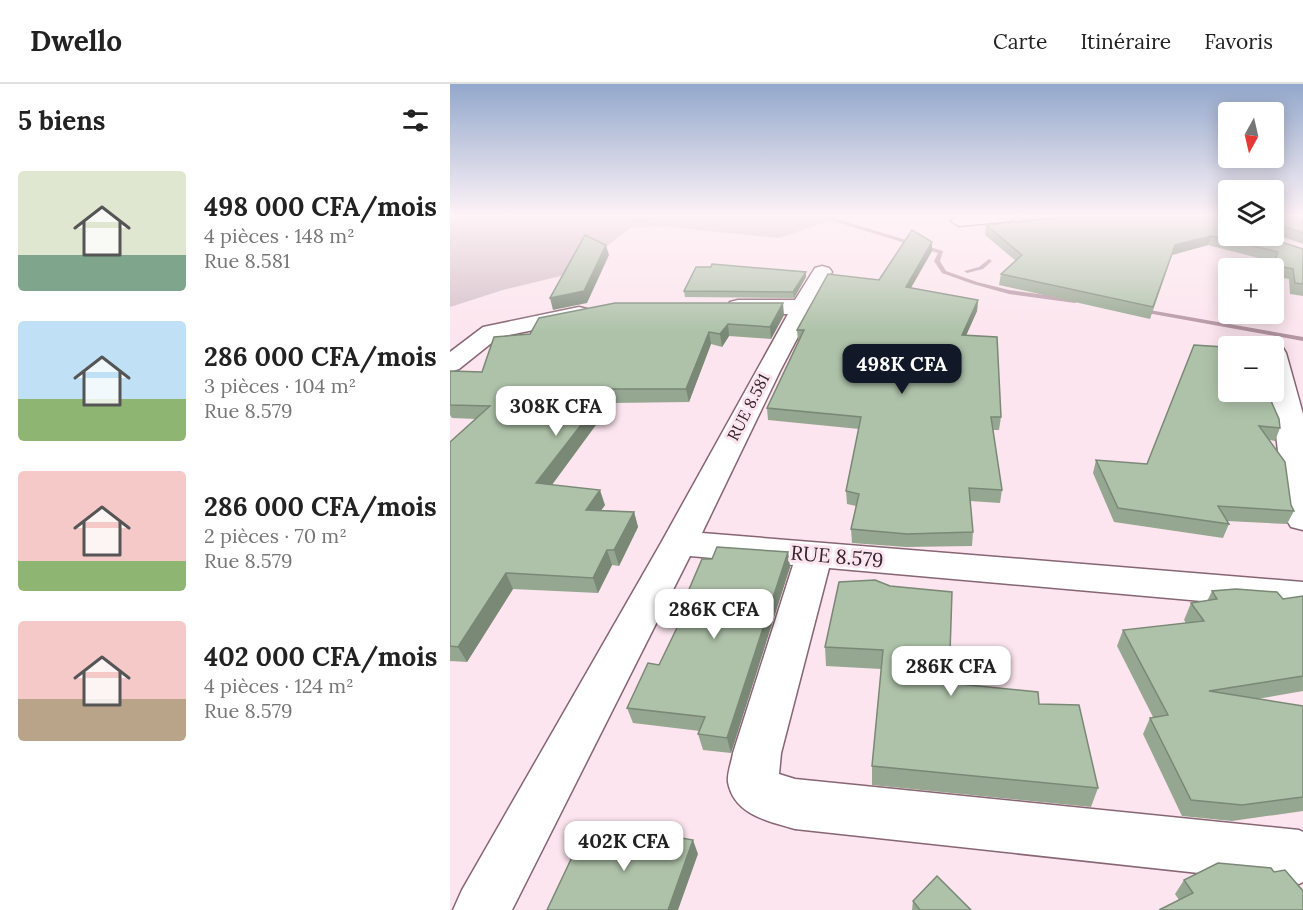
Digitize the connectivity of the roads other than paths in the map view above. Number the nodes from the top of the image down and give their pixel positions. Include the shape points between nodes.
1 (822, 272) dead end
2 (722, 307) edge
3 (802, 308) junction
4 (595, 311) edge
5 (450, 364) edge
6 (1284, 392) edge
7 (1303, 519) edge
8 (679, 543) junction
9 (815, 554) junction
10 (1303, 596) edge
11 (1299, 857) dead end
12 (482, 910) edge

1 - 3 street, RUE 8.581
2 - 3 street
3 - 8 street, RUE 8.581 via 766,370
4 - 5 street via 491,333
6 - 7 street
8 - 9 street, RUE 8.579
8 - 12 street
9 - 10 street, RUE 8.579
9 - 11 street via 756,753 753,782 765,796 795,804

